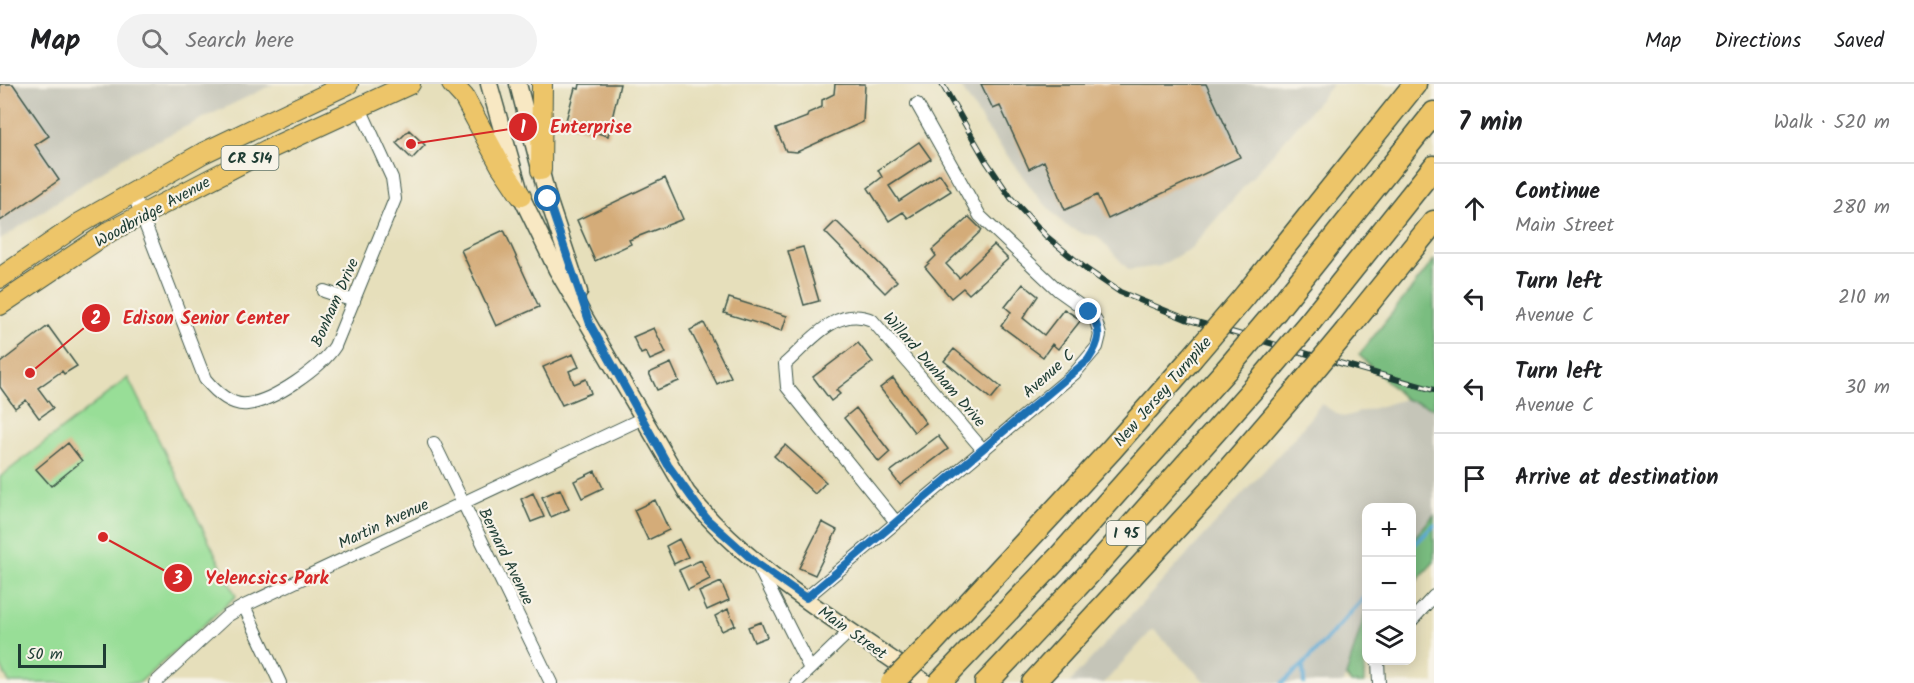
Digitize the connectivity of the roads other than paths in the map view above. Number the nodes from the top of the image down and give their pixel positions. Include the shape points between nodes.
1 (348, 84) edge
2 (452, 84) edge
3 (489, 84) edge
4 (518, 84) edge
5 (542, 84) edge
6 (1415, 84) edge
7 (412, 85) edge
8 (916, 104) dead end
9 (360, 108) junction
10 (1434, 113) edge
11 (1434, 167) edge
12 (541, 170) junction
13 (133, 193) junction
14 (521, 196) junction
15 (143, 215) junction
16 (1434, 222) edge
17 (0, 278) edge
18 (324, 291) dead end
19 (354, 301) junction
20 (0, 305) edge
21 (590, 324) junction
22 (641, 419) junction
23 (434, 443) dead end
24 (984, 451) junction
25 (464, 504) junction
26 (896, 522) junction
27 (756, 563) junction
28 (1434, 596) edge
29 (806, 598) junction
30 (244, 606) junction
31 (1416, 616) edge
32 (851, 630) junction
33 (1378, 665) edge
34 (810, 669) junction
35 (155, 683) edge
36 (280, 683) edge
37 (551, 683) edge
38 (796, 683) edge
39 (892, 683) edge
40 (926, 683) edge
41 (939, 683) edge
42 (986, 683) edge
43 (1033, 683) edge
44 (1379, 683) edge

1 - 13 main road, Woodbridge Avenue / CR 514 via 203,153
2 - 14 main road via 464,97
3 - 14 main road, Main Street
4 - 12 main road, Main Street
5 - 12 main road
6 - 39 highway, New Jersey Turnpike, bridge via 1191,359
7 - 9 main road, Woodbridge Avenue / CR 514
8 - 24 street, Avenue C via 980,216 1058,290 1089,312 1100,335 1097,347 1081,367
9 - 15 main road, Woodbridge Avenue / CR 514 via 247,160
9 - 19 street, Bonham Drive via 392,178 394,199
10 - 41 highway, New Jersey Turnpike / I 95, bridge via 1227,369 1147,461
11 - 42 highway, I 95, bridge via 1261,380 1086,578
12 - 21 main road, Main Street
13 - 15 street, Bonham Drive
13 - 17 main road, Woodbridge Avenue / CR 514 via 80,223
14 - 21 main road, Main Street via 557,270
15 - 19 street, Bonham Drive via 205,379 216,393 235,402 247,404 262,399 312,373 335,346
15 - 20 main road, Woodbridge Avenue / CR 514 via 109,232
16 - 43 highway, I 95, bridge via 1193,510
18 - 19 street
21 - 22 main road, Main Street
22 - 25 street, Martin Avenue
22 - 27 main road, Main Street via 700,510
23 - 25 street, Bernard Avenue
24 - 26 street, Avenue C
24 - 26 street, Willard Dunham Drive via 872,320 848,315 834,321 785,364 787,387
25 - 30 street, Martin Avenue
25 - 37 street, Bernard Avenue
26 - 29 street, Avenue C
27 - 29 main road, Main Street
27 - 34 street
28 - 31 street
29 - 32 main road, Main Street
30 - 35 street, Martin Avenue via 227,616
30 - 36 street
32 - 34 street
32 - 40 main road, Main Street
33 - 44 street
34 - 38 street

